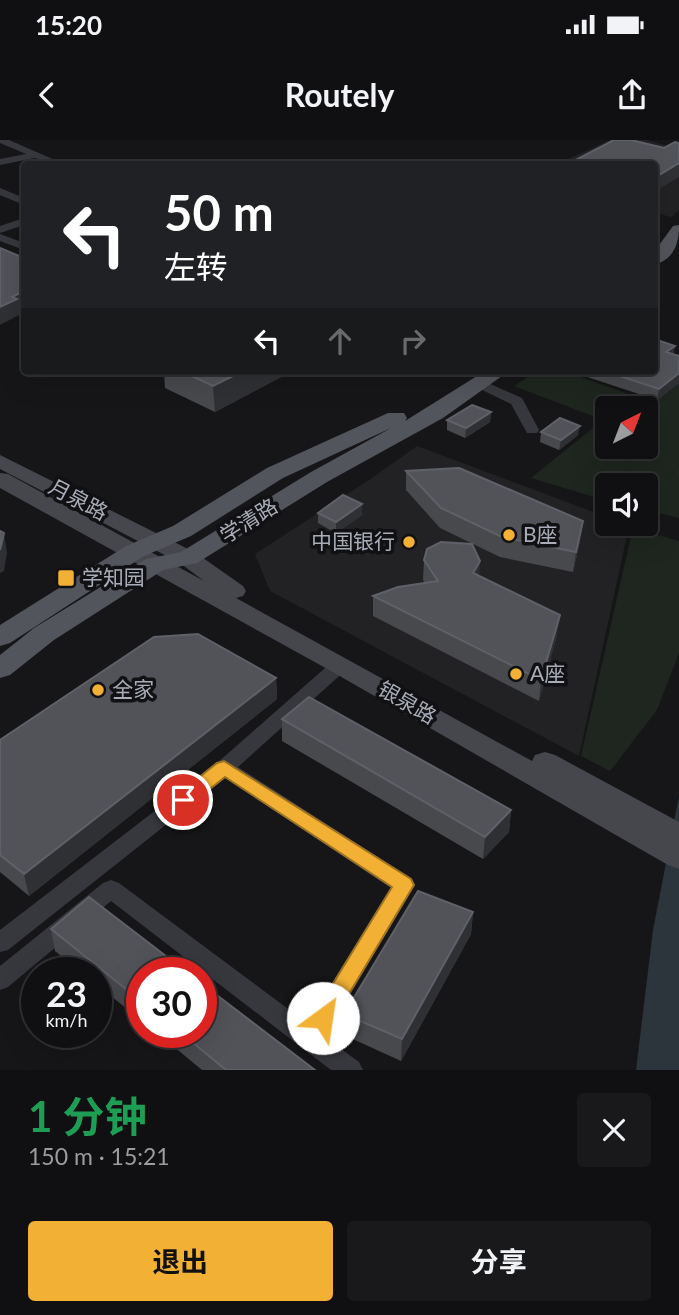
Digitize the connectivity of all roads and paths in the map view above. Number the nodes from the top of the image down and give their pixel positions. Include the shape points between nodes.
1 (0, 140) edge
2 (34, 155) junction
3 (51, 161) edge
4 (0, 162) edge
5 (0, 191) edge
6 (21, 201) edge
7 (21, 222) edge
8 (0, 230) edge
9 (679, 230) edge
10 (0, 237) edge
11 (21, 246) edge
12 (658, 257) edge
13 (679, 257) edge
14 (658, 274) edge
15 (480, 377) edge
16 (532, 430) dead end
17 (0, 461) edge
18 (0, 479) edge
19 (148, 552) junction
20 (188, 558) junction
21 (0, 637) edge
22 (340, 665) junction
23 (0, 669) edge
24 (224, 768) junction
25 (623, 816) junction
26 (679, 836) edge
27 (679, 856) edge
28 (0, 943) edge
29 (0, 980) edge
30 (310, 1040) junction
31 (349, 1070) edge

1 - 2 street
2 - 3 street
2 - 4 street
5 - 6 street
7 - 8 street
9 - 12 main road
10 - 11 street
13 - 14 main road
15 - 16 street via 517,401
15 - 19 main road, 学清路 via 275,473
15 - 20 main road, 学清路 via 435,413 319,477
17 - 19 main road, 月泉路
18 - 19 main road, 月泉路
19 - 20 main road, 学清路
19 - 21 main road, 学清路
19 - 22 main road, 银泉路
19 - 23 main road, 学清路
20 - 25 main road, 银泉路 via 229,588
22 - 24 street
22 - 25 main road, 银泉路
24 - 28 street
24 - 30 street via 404,885
25 - 26 main road, 银泉路
25 - 27 main road, 银泉路
29 - 30 street via 111,889
30 - 31 street

